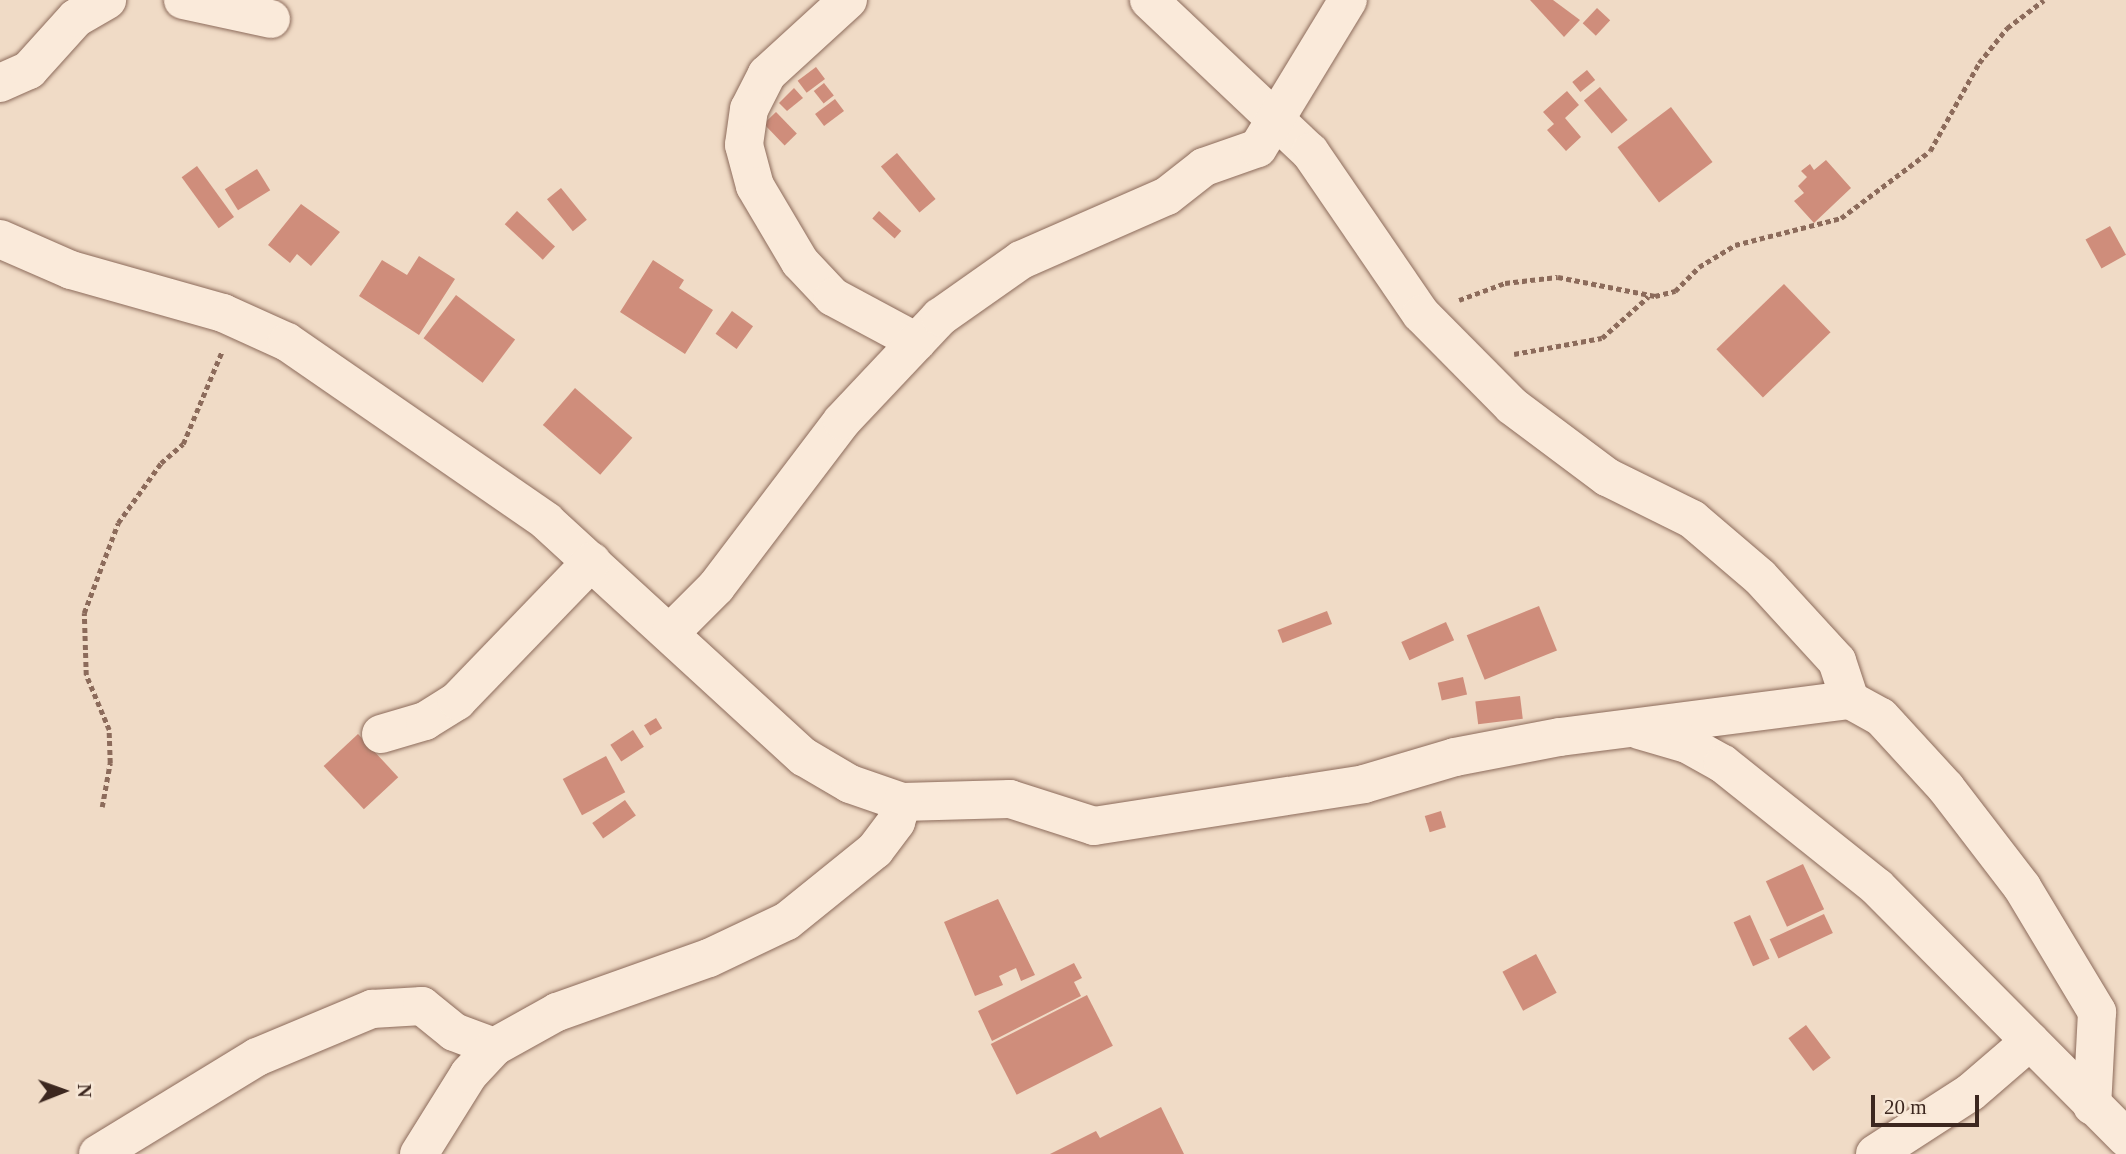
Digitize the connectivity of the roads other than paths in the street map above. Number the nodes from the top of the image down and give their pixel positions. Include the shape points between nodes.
1 (107, 0) edge
2 (183, 0) edge
3 (849, 0) edge
4 (1149, 0) edge
5 (1348, 0) edge
6 (271, 19) dead end
7 (0, 83) edge
8 (1275, 115) junction
9 (0, 239) edge
10 (917, 342) junction
11 (592, 561) junction
12 (671, 632) junction
13 (1850, 700) junction
14 (1627, 727) junction
15 (381, 734) dead end
16 (902, 802) junction
17 (2030, 1041) junction
18 (494, 1047) junction
19 (2092, 1106) junction
20 (2126, 1138) edge
21 (99, 1154) edge
22 (419, 1154) edge
23 (1875, 1154) edge

1 - 7 street via 76,18 29,70
2 - 6 street
3 - 10 street via 767,74 749,108 744,145 755,186 800,262 834,297
4 - 8 street
5 - 8 street
8 - 10 street via 1258,148 1204,167 1167,196 1021,260 940,317
8 - 13 street via 1310,152 1420,314 1512,405 1606,477 1692,519 1760,577 1837,662
9 - 11 street via 71,270 235,318 287,342 444,446
10 - 12 street via 842,421 716,587
11 - 12 street
11 - 15 street via 457,701 425,721
12 - 16 street via 804,757 850,784
13 - 14 street
13 - 19 street via 1881,717 1946,789 2022,887 2098,1012
14 - 16 street via 1455,757 1363,784 1094,826 1010,799
14 - 17 street via 1687,744 1723,764 1877,887
16 - 18 street via 897,822 875,850 787,921 709,958 556,1012
17 - 19 street
17 - 23 street via 1971,1092
18 - 21 street via 454,1032 422,1006 372,1009 257,1057
18 - 22 street via 469,1074
19 - 20 street

